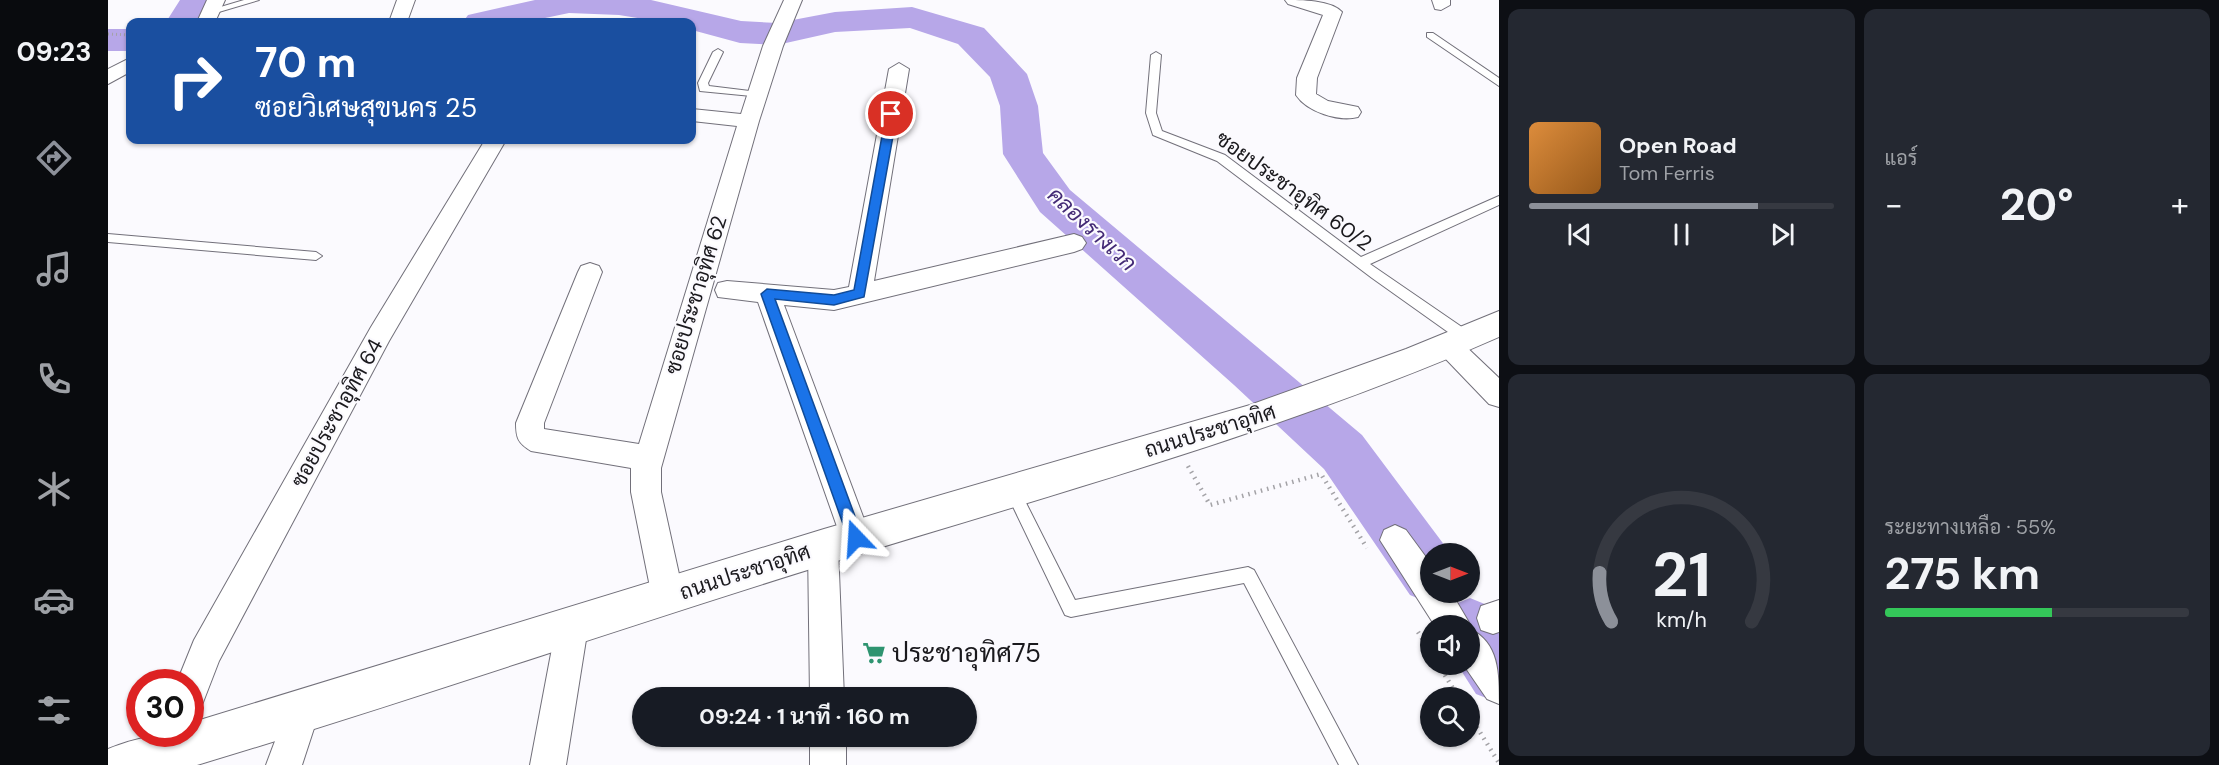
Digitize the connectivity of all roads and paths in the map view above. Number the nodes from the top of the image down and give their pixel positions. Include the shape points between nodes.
1 (255, 0) edge
2 (406, 0) edge
3 (793, 0) edge
4 (1294, 0) edge
5 (211, 11) edge
6 (399, 18) edge
7 (108, 34) edge
8 (126, 35) edge
9 (1431, 35) dead end
10 (718, 52) dead end
11 (1155, 55) dead end
12 (126, 67) edge
13 (899, 69) dead end
14 (108, 78) edge
15 (1499, 83) edge
16 (758, 95) junction
17 (1351, 112) dead end
18 (696, 116) edge
19 (748, 121) junction
20 (493, 144) edge
21 (1499, 200) edge
22 (108, 238) edge
23 (1074, 243) dead end
24 (316, 256) dead end
25 (1360, 263) junction
26 (590, 272) dead end
27 (727, 290) dead end
28 (767, 294) junction
29 (860, 294) junction
30 (1499, 323) edge
31 (1458, 342) junction
32 (1499, 396) edge
33 (1175, 442) junction
34 (648, 458) junction
35 (1012, 490) junction
36 (839, 542) junction
37 (1382, 547) joint
38 (1420, 581) edge
39 (668, 597) junction
40 (1413, 623) dead end
41 (572, 627) junction
42 (1420, 634) edge
43 (1480, 660) edge
44 (199, 669) edge
45 (828, 687) edge
46 (1499, 687) edge
47 (302, 713) junction
48 (1480, 732) edge
49 (204, 736) edge
50 (171, 747) edge
51 (828, 747) edge
52 (1499, 763) edge
53 (123, 765) edge
54 (284, 765) edge
55 (548, 765) edge
56 (828, 765) edge
57 (1349, 765) edge

1 - 5 lane
2 - 6 street
3 - 16 street, ซอยประชาอุทิศ 62
4 - 17 street via 1333,12 1307,78 1306,95 1321,105
7 - 8 path
9 - 15 lane
10 - 16 lane via 703,83 704,89
11 - 25 lane, ซอยประชาอุทิศ 60/2 via 1151,114 1157,133 1221,158
12 - 14 street
13 - 29 street
16 - 19 street, ซอยประชาอุทิศ 62
18 - 19 street
19 - 34 street, ซอยประชาอุทิศ 62
20 - 44 street, ซอยประชาอุทิศ 64 via 374,344
21 - 25 lane
22 - 24 lane
23 - 29 street
25 - 31 lane, ซอยประชาอุทิศ 60/2
26 - 34 street via 530,423 530,436 541,442
27 - 28 street
28 - 29 street via 834,300
28 - 36 street
30 - 31 main road, ถนนประชาอุทิศ
31 - 32 street
31 - 33 main road, ถนนประชาอุทิศ via 1263,416
33 - 35 main road, ถนนประชาอุทิศ
33 - 37 path via 1210,505 1321,474
34 - 39 street, ซอยประชาอุทิศ 62 via 646,492
35 - 36 main road, ถนนประชาอุทิศ
35 - 57 lane via 1071,609 1248,575
36 - 39 main road, ถนนประชาอุทิศ
36 - 45 street
37 - 38 street
39 - 41 main road, ถนนประชาอุทิศ
40 - 42 path
41 - 47 main road, ถนนประชาอุทิศ
41 - 55 street
43 - 46 street
47 - 49 main road, ถนนประชาอุทิศ
47 - 54 street
48 - 52 path
50 - 53 main road, ถนนประชาอุทิศ
51 - 56 street

